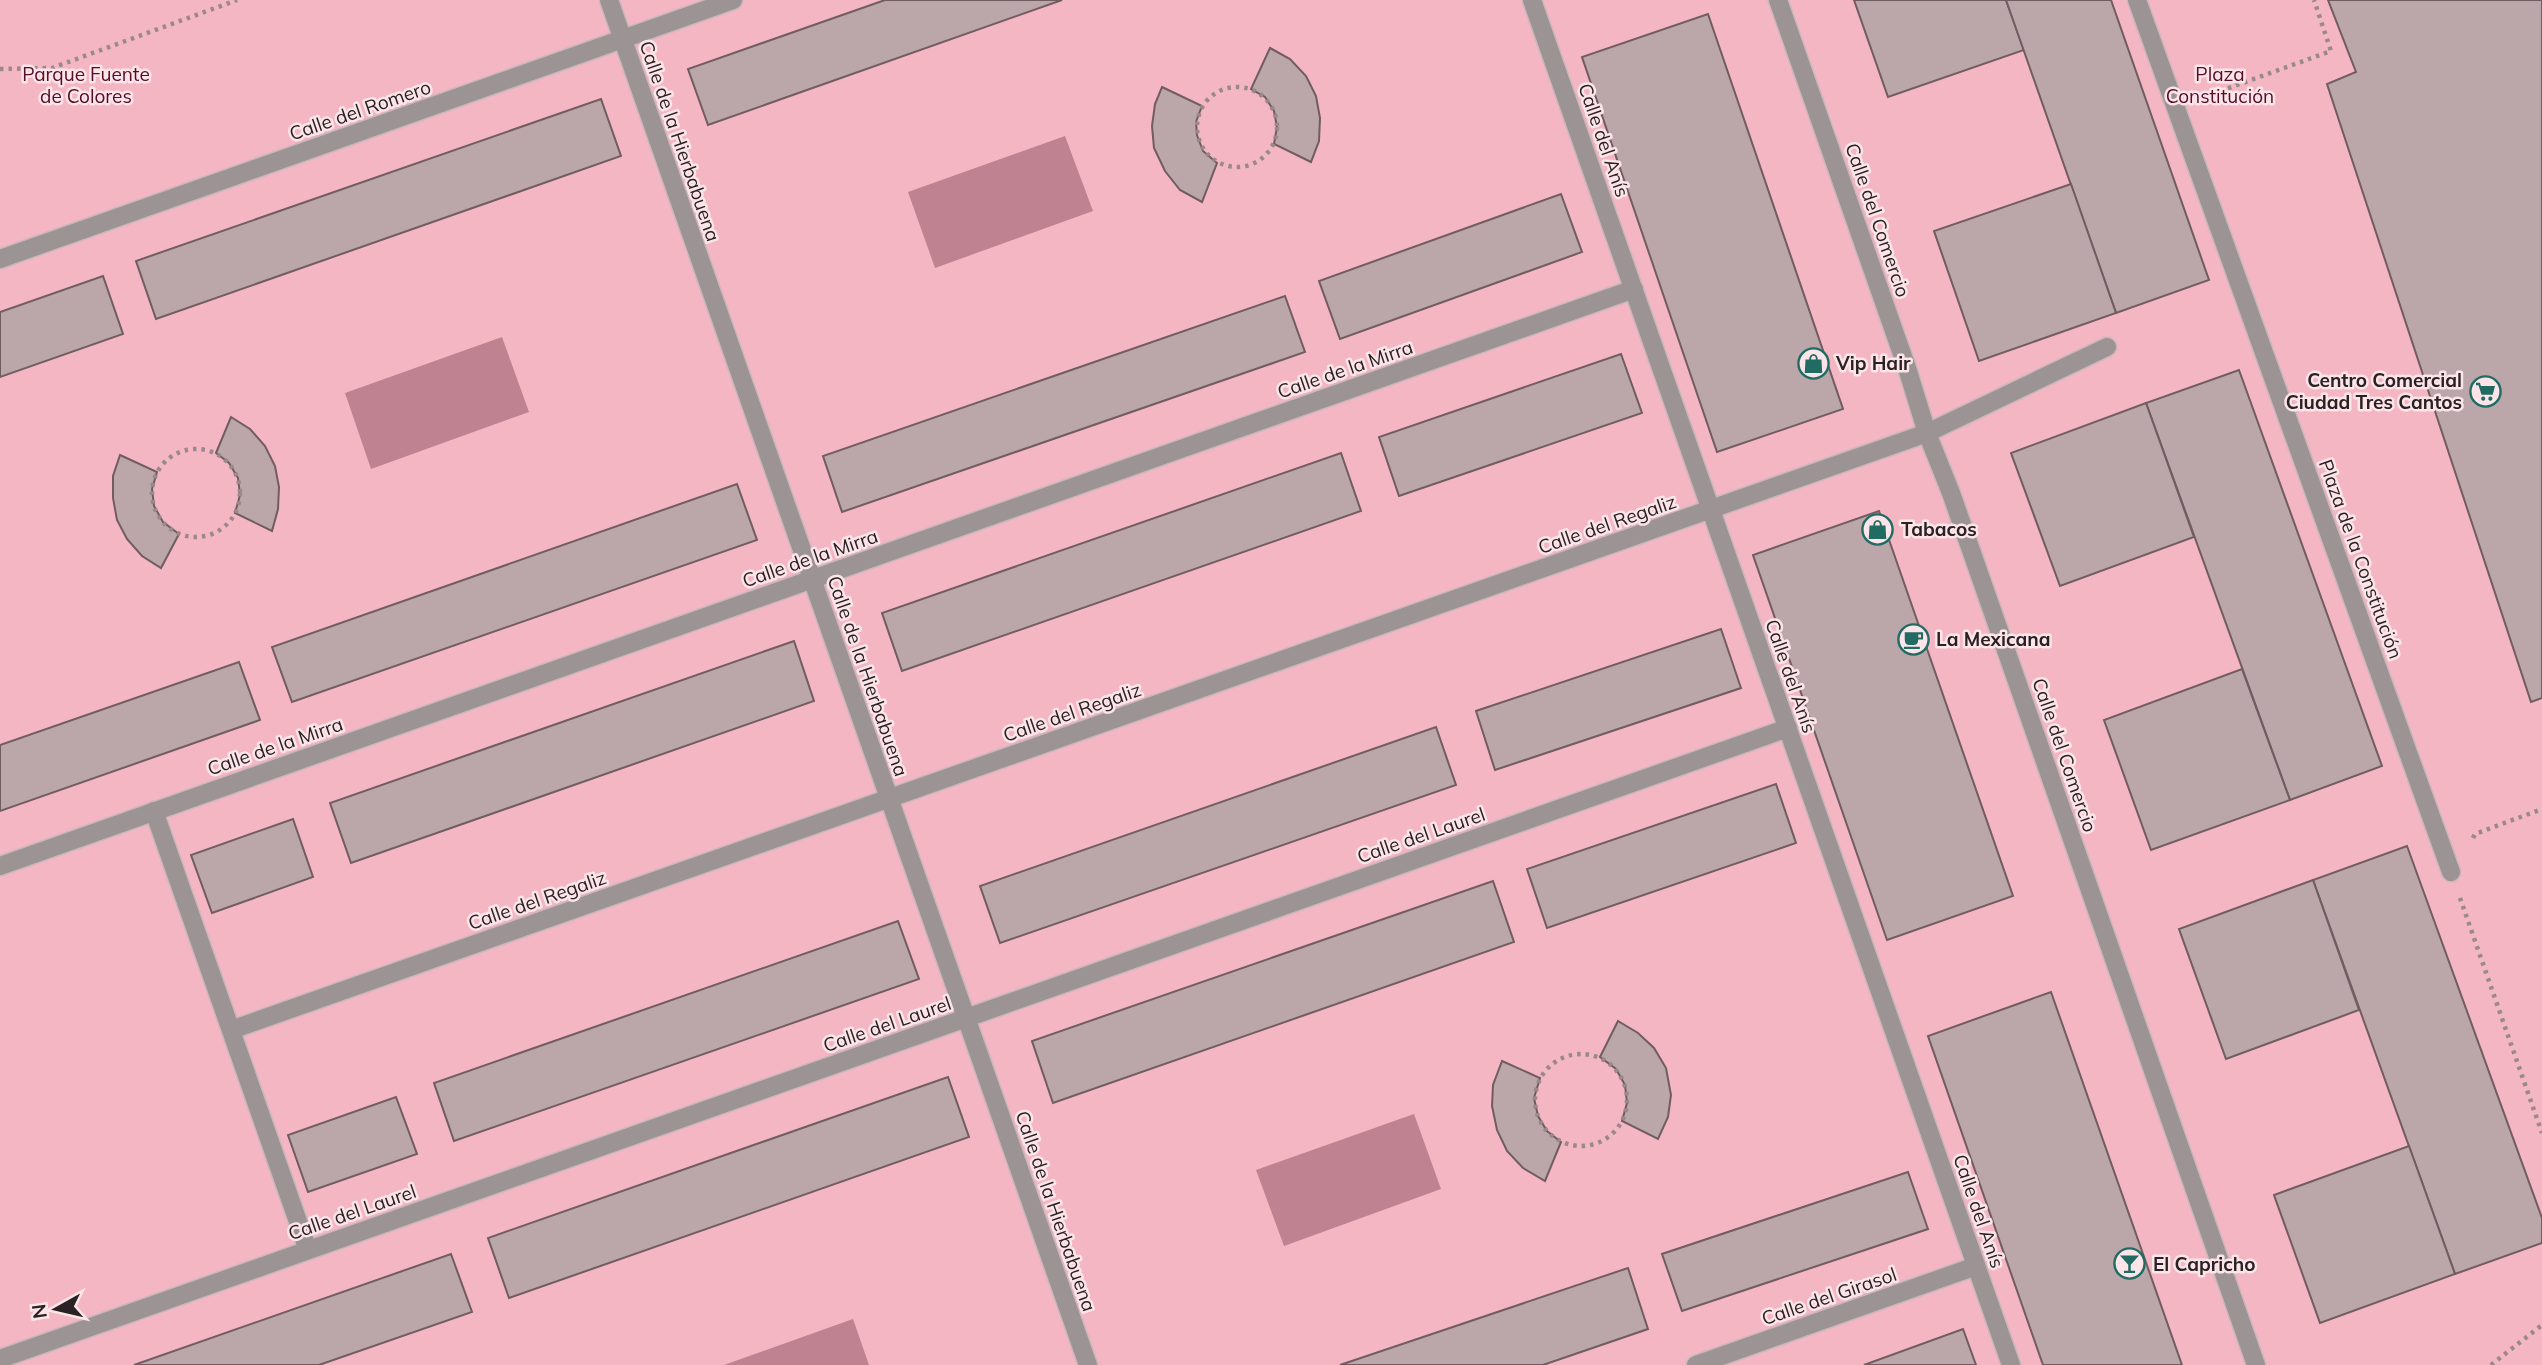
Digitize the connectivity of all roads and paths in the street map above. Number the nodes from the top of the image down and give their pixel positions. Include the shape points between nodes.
1 (237, 0) edge
2 (609, 0) edge
3 (733, 0) edge
4 (1532, 0) edge
5 (1778, 0) edge
6 (2137, 0) edge
7 (2314, 0) edge
8 (623, 39) junction
9 (0, 69) edge
10 (1202, 106) joint
11 (2177, 107) junction
12 (0, 259) edge
13 (1634, 289) junction
14 (2107, 347) dead end
15 (1927, 433) junction
16 (1711, 510) junction
17 (179, 534) joint
18 (812, 579) junction
19 (1787, 728) junction
20 (889, 799) junction
21 (2542, 809) edge
22 (154, 811) junction
23 (0, 866) edge
24 (2451, 872) junction
25 (966, 1018) junction
26 (231, 1030) junction
27 (2542, 1133) edge
28 (1562, 1142) joint
29 (308, 1250) junction
30 (1976, 1266) junction
31 (2542, 1325) edge
32 (0, 1359) edge
33 (1088, 1365) edge
34 (1696, 1365) edge
35 (2011, 1365) edge
36 (2256, 1365) edge
37 (2491, 1365) edge

1 - 9 path via 52,68
2 - 8 street, Calle de la Hierbabuena
3 - 8 street, Calle del Romero
4 - 13 street, Calle del Anís
5 - 15 street, Calle del Comercio
6 - 11 street, Plaza de la Constitución
7 - 11 path via 2331,51
8 - 12 street, Calle del Romero
8 - 18 street, Calle de la Hierbabuena
10 - 10 path via 1215,92 1251,89 1265,97 1275,111 1274,144 1260,161 1239,169 1217,163 1203,151 1197,135
11 - 24 street, Plaza de la Constitución
13 - 16 street, Calle del Anís
13 - 18 street, Calle de la Mirra
14 - 15 street, Calle del Regaliz
15 - 16 street, Calle del Regaliz
15 - 36 street, Calle del Comercio
16 - 19 street, Calle del Anís
16 - 20 street, Calle del Regaliz
17 - 17 path via 201,537 221,530 235,513 238,478 216,453 194,449 173,456 157,472 154,506 163,522
18 - 20 street, Calle de la Hierbabuena
18 - 22 street, Calle de la Mirra
19 - 25 street, Calle del Laurel
19 - 30 street, Calle del Anís
20 - 25 street, Calle de la Hierbabuena
20 - 26 street, Calle del Regaliz
21 - 24 path via 2475,834
22 - 23 street, Calle de la Mirra
22 - 26 street
24 - 27 path
25 - 29 street, Calle del Laurel
25 - 33 street, Calle de la Hierbabuena
26 - 29 street
28 - 28 path via 1584,1146 1607,1138 1622,1121 1625,1085 1616,1069 1600,1057 1577,1054 1555,1061 1540,1077 1534,1098 1538,1116 1547,1131
29 - 32 street, Calle del Laurel
30 - 34 street, Calle del Girasol
30 - 35 street, Calle del Anís
31 - 37 path

